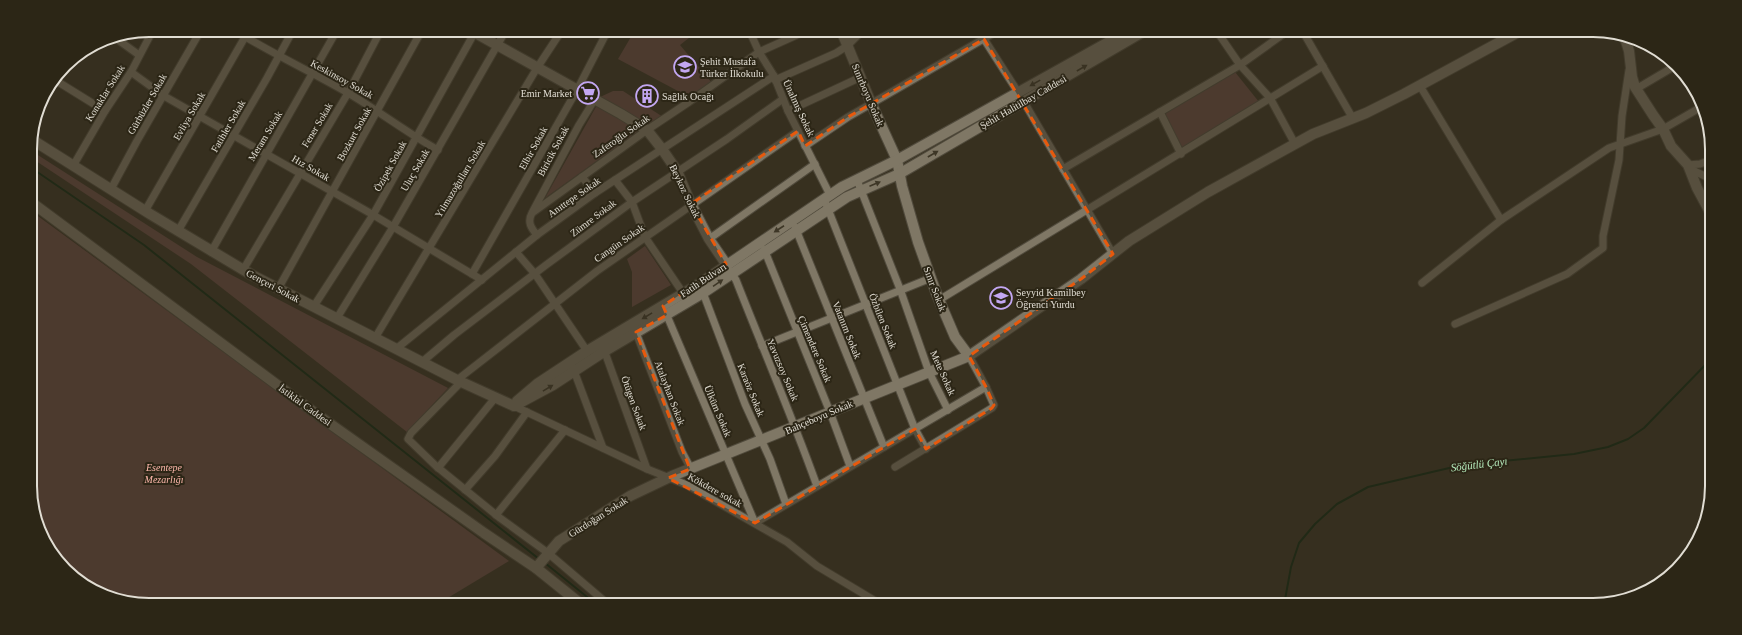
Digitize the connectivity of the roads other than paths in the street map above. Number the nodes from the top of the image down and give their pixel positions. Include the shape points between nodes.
1 (149, 37) edge
2 (197, 37) edge
3 (245, 37) joint
4 (289, 37) edge
5 (333, 37) edge
6 (377, 37) edge
7 (418, 37) edge
8 (471, 37) edge
9 (483, 37) edge
10 (502, 37) edge
11 (557, 37) edge
12 (604, 37) edge
13 (752, 37) edge
14 (792, 37) edge
15 (844, 37) edge
16 (856, 37) edge
17 (987, 37) edge
18 (1117, 37) edge
19 (1134, 37) edge
20 (1221, 37) edge
21 (1279, 37) edge
22 (1306, 37) edge
23 (1509, 37) edge
24 (984, 39) junction
25 (120, 41) edge
26 (1626, 42) edge
27 (497, 46) junction
28 (847, 46) junction
29 (759, 52) junction
30 (140, 55) junction
31 (279, 57) junction
32 (1240, 66) junction
33 (1323, 66) junction
34 (1629, 66) junction
35 (537, 68) junction
36 (1671, 69) edge
37 (131, 72) junction
38 (313, 74) junction
39 (861, 77) junction
40 (774, 78) junction
41 (59, 82) edge
42 (1420, 86) junction
43 (1636, 89) junction
44 (577, 90) junction
45 (1018, 92) junction
46 (348, 93) junction
47 (164, 96) junction
48 (1270, 98) junction
49 (595, 99) junction
50 (783, 99) junction
51 (1024, 102) junction
52 (871, 104) junction
53 (1697, 109) edge
54 (105, 111) junction
55 (378, 111) junction
56 (788, 111) junction
57 (1160, 112) junction
58 (201, 116) junction
59 (1352, 118) junction
60 (1663, 129) junction
61 (647, 130) junction
62 (798, 131) junction
63 (234, 134) junction
64 (417, 138) junction
65 (37, 143) edge
66 (1295, 144) junction
67 (1620, 144) junction
68 (805, 146) junction
69 (662, 149) junction
70 (438, 150) junction
71 (266, 153) junction
72 (1181, 154) junction
73 (897, 160) junction
74 (1705, 162) edge
75 (815, 164) junction
76 (1688, 165) junction
77 (74, 166) junction
78 (1063, 169) junction
79 (677, 171) junction
80 (300, 174) junction
81 (899, 174) junction
82 (1705, 176) edge
83 (582, 177) junction
84 (615, 180) junction
85 (857, 180) junction
86 (111, 189) junction
87 (861, 190) junction
88 (333, 192) junction
89 (595, 193) junction
90 (827, 197) junction
91 (632, 202) junction
92 (1705, 203) edge
93 (691, 204) junction
94 (37, 206) edge
95 (828, 209) junction
96 (1087, 210) junction
97 (145, 211) junction
98 (532, 213) junction
99 (374, 215) junction
100 (792, 220) junction
101 (1501, 220) junction
102 (393, 227) junction
103 (797, 230) junction
104 (178, 231) junction
105 (537, 236) junction
106 (645, 237) junction
107 (709, 239) junction
108 (760, 241) junction
109 (429, 249) junction
110 (211, 252) junction
111 (516, 252) junction
112 (764, 252) junction
113 (1113, 254) junction
114 (726, 264) junction
115 (244, 270) junction
116 (732, 273) junction
117 (472, 274) junction
118 (534, 274) junction
119 (931, 278) junction
120 (482, 280) junction
121 (1422, 283) dead end
122 (701, 288) junction
123 (278, 289) junction
124 (900, 289) junction
125 (683, 293) junction
126 (939, 300) junction
127 (865, 303) junction
128 (554, 304) junction
129 (314, 306) junction
130 (665, 310) junction
131 (831, 317) junction
132 (337, 318) junction
133 (1455, 324) dead end
134 (634, 328) junction
135 (797, 331) junction
136 (375, 338) junction
137 (762, 346) junction
138 (604, 347) junction
139 (396, 349) junction
140 (587, 352) junction
141 (969, 356) junction
142 (422, 362) junction
143 (572, 367) junction
144 (929, 372) junction
145 (459, 381) junction
146 (897, 384) junction
147 (986, 387) junction
148 (864, 397) junction
149 (495, 398) junction
150 (514, 406) junction
151 (948, 410) junction
152 (527, 412) junction
153 (830, 412) junction
154 (796, 427) junction
155 (915, 429) junction
156 (565, 430) junction
157 (761, 440) junction
158 (884, 447) junction
159 (603, 448) junction
160 (926, 449) junction
161 (726, 455) junction
162 (850, 466) junction
163 (895, 467) dead end
164 (438, 468) junction
165 (647, 469) junction
166 (690, 469) junction
167 (668, 478) junction
168 (817, 486) junction
169 (465, 490) junction
170 (786, 504) junction
171 (496, 515) junction
172 (755, 524) junction
173 (547, 554) junction
174 (538, 567) junction
175 (574, 598) edge
176 (601, 598) edge
177 (870, 598) edge

1 - 30 street, Konaklar Sokak
2 - 47 street, Gürbüzler Sokak
3 - 31 street, Keskinsoy Sokak
3 - 58 street, Evliya Sokak
4 - 31 street, Fatihler Sokak
5 - 38 street, Meram Sokak
6 - 46 street, Fener Sokak
7 - 55 street, Bozkurt Sokak
8 - 64 street, Özipek Sokak
9 - 27 street, Beykoz Sokak
10 - 27 street, Uluç Sokak
11 - 35 street, Yılmazoğulları Sokak
12 - 44 street, Elbir Sokak
13 - 29 street, Ünalmış Sokak
14 - 29 street, Zaferoğlu Sokak
15 - 28 street, Sınırboyu Sokak
16 - 28 street, Anıttepe Sokak
17 - 24 street
18 -> 45 street, Şehit Halitilbay Caddesi
51 -> 19 street, Şehit Halitilbay Caddesi
20 - 32 street
21 - 32 street
22 - 33 street
23 - 42 street, Bahçeboyu Sokak
24 - 45 street
24 - 52 street
25 - 30 street
26 - 34 street
27 - 35 street, Beykoz Sokak
27 - 70 street, Uluç Sokak
28 - 39 street, Sınırboyu Sokak
28 - 40 street, Anıttepe Sokak
29 - 40 street, Ünalmış Sokak
29 - 61 street, Zaferoğlu Sokak
30 - 37 street, Konaklar Sokak
31 - 38 street, Keskinsoy Sokak
31 - 63 street, Fatihler Sokak
32 - 48 street
32 - 57 street
33 - 48 street
33 - 59 street
34 - 43 street
34 - 67 street
35 - 44 street, Beykoz Sokak
35 - 109 street, Yılmazoğulları Sokak
36 - 43 street
37 - 47 street, Hız Sokak
37 - 54 street, Konaklar Sokak
38 - 46 street, Keskinsoy Sokak
38 - 71 street, Meram Sokak
39 - 52 street, Sınırboyu Sokak
39 - 56 street
40 - 50 street, Ünalmış Sokak
40 - 69 street, Anıttepe Sokak
41 - 54 street
42 - 59 street, Bahçeboyu Sokak
42 - 101 street
43 - 60 street
44 - 49 street, Beykoz Sokak
44 - 117 street, Elbir Sokak
45 - 73 street, Şehit Halitilbay Caddesi
46 - 55 street, Keskinsoy Sokak
46 - 80 street, Fener Sokak
47 - 58 street, Hız Sokak
47 - 86 street, Gürbüzler Sokak
48 - 66 street
48 - 72 street
49 - 61 street, Beykoz Sokak
49 - 98 street, Biricik Sokak via 571,138
50 - 56 street, Ünalmış Sokak
50 - 79 street, Zümre Sokak
51 - 78 street
81 -> 51 street, Şehit Halitilbay Caddesi
52 - 68 street
52 - 73 street, Sınırboyu Sokak
53 - 60 street
54 - 77 street, Konaklar Sokak
55 - 64 street, Keskinsoy Sokak
55 - 88 street, Bozkurt Sokak
56 - 62 street, Ünalmış Sokak
57 - 72 street
57 - 78 street
58 - 63 street, Hız Sokak
58 - 97 street, Evliya Sokak
59 - 66 street, Bahçeboyu Sokak
60 - 67 street
60 - 76 street via 1671,146
61 - 69 street, Beykoz Sokak
61 - 83 street, Zaferoğlu Sokak
62 - 68 street, Ünalmış Sokak
62 - 93 street, Cangün Sokak
63 - 71 street, Hız Sokak
63 - 104 street, Fatihler Sokak
64 - 70 street, Keskinsoy Sokak
64 - 99 street, Özipek Sokak
65 - 77 street, Gençeri Sokak
66 - 113 street, Bahçeboyu Sokak via 1208,192 1129,241
67 - 101 street via 1609,148
67 - 133 street via 1616,182 1603,236 1603,248 1567,274
68 - 75 street, Ünalmış Sokak
69 - 79 street, Beykoz Sokak
69 - 84 street, Anıttepe Sokak
70 - 102 street, Uluç Sokak
71 - 80 street, Hız Sokak
71 - 110 street, Meram Sokak
72 - 96 street
73 - 81 street, Sınır Sokak
73 - 85 street, Fatih Bulvarı
74 - 76 street
75 - 90 street, Ünalmış Sokak
75 - 107 street
76 - 82 street via 1690,169
76 - 92 street
77 - 86 street, Gençeri Sokak
78 - 96 street
79 - 91 street, Zümre Sokak
79 - 93 street, Beykoz Sokak
80 - 88 street, Hız Sokak
80 - 115 street, Fener Sokak
87 -> 81 street, Şehit Halitilbay Caddesi
81 - 119 street, Sınır Sokak
83 - 89 street
83 - 98 street, Zaferoğlu Sokak
84 - 89 street, Anıttepe Sokak
84 - 91 street
85 - 87 street, Mete Sokak
85 - 90 street, Fatih Bulvarı
86 - 97 street, Gençeri Sokak
87 - 95 street, Şehit Halitilbay Caddesi
87 - 124 street, Mete Sokak
88 - 99 street, Hız Sokak
88 - 123 street, Bozkurt Sokak
89 - 105 street, Anıttepe Sokak
90 - 95 street, Özbilen Sokak
90 - 100 street, Fatih Bulvarı
91 - 106 street
91 - 118 street, Zümre Sokak
93 - 106 street, Cangün Sokak
93 - 107 street, Beykoz Sokak
94 - 174 street, İstiklal Caddesi via 319,416 484,533
95 - 103 street, Şehit Halitilbay Caddesi
95 - 127 street, Özbilen Sokak
96 - 113 street
96 - 126 street
97 - 104 street, Gençeri Sokak
98 - 105 street via 529,222
99 - 102 street, Hız Sokak
99 - 129 street, Özipek Sokak
100 - 103 street, Vatanım Sokak
100 -> 108 street, Fatih Bulvarı
101 - 121 street
102 - 109 street, Hız Sokak
102 - 132 street, Uluç Sokak
103 - 112 street, Şehit Halitilbay Caddesi
103 - 131 street, Vatanım Sokak
104 - 110 street, Gençeri Sokak
105 - 111 street, Anıttepe Sokak
106 - 125 street
106 - 128 street, Cangün Sokak
107 - 114 street, Beykoz Sokak
108 - 112 street, Çimendere Sokak
108 - 114 street, Fatih Bulvarı
109 - 117 street, Hız Sokak
109 - 136 street, Yılmazoğulları Sokak
110 - 115 street, Gençeri Sokak
111 - 118 street
111 - 120 street, Anıttepe Sokak
112 - 116 street, Şehit Halitilbay Caddesi
112 - 135 street, Çimendere Sokak
113 - 141 street, Bahçeboyu Sokak via 1081,280
114 - 116 street, Yavuzsoy Sokak
114 - 122 street, Fatih Bulvarı
115 - 123 street, Gençeri Sokak
122 -> 116 street, Şehit Halitilbay Caddesi
116 - 137 street, Yavuzsoy Sokak
117 - 120 street, Hız Sokak
118 - 128 street
118 - 142 street, Zümre Sokak
119 - 124 street
119 - 126 street, Sınır Sokak
120 - 139 street, Anıttepe Sokak
122 - 125 street, Fatih Bulvarı
122 - 130 street
122 - 157 street, Karaöz Sokak
123 - 129 street, Gençeri Sokak
124 - 127 street
124 - 144 street, Mete Sokak
125 - 130 street, Fatih Bulvarı
126 - 141 street, Sınır Sokak via 955,337
127 - 131 street
127 - 146 street, Özbilen Sokak
128 - 140 street
128 - 145 street, Cangün Sokak
129 - 132 street, Gençeri Sokak
130 - 134 street
130 - 161 street, Ülküm Sokak
131 - 135 street
131 - 148 street, Vatanım Sokak
132 - 136 street, Gençeri Sokak
134 - 138 street
134 - 166 street, Atalayhan Sokak
135 - 137 street
135 - 153 street, Çimendere Sokak
136 - 139 street, Gençeri Sokak
137 - 154 street, Yavuzsoy Sokak
138 - 140 street
138 - 143 street
138 - 165 street, Ötügen Sokak
139 - 142 street, Gençeri Sokak
140 - 143 street
141 - 144 street, Bahçeboyu Sokak
141 - 147 street, Sınır Sokak
142 - 145 street, Gençeri Sokak
143 - 150 street via 536,395
143 - 159 street
144 - 146 street, Bahçeboyu Sokak
144 - 151 street, Mete Sokak
145 - 149 street, Gençeri Sokak
145 - 164 street, Cangün Sokak via 408,439
146 - 148 street, Bahçeboyu Sokak
146 - 155 street, Özbilen Sokak
147 - 151 street
147 - 160 street, Sınır Sokak via 994,405 992,408
148 - 153 street, Bahçeboyu Sokak
148 - 158 street, Vatanım Sokak
149 - 150 street, Gençeri Sokak
149 - 164 street
150 - 152 street, Gençeri Sokak
151 - 155 street, Mete Sokak
152 - 156 street, Kökdere sokak
152 - 169 street via 496,456
153 - 154 street, Bahçeboyu Sokak
153 - 162 street, Çimendere Sokak
154 - 157 street, Bahçeboyu Sokak
154 - 168 street, Yavuzsoy Sokak
155 - 158 street, Mete Sokak
155 - 160 street, Özbilen Sokak
156 - 159 street, Kökdere sokak
156 - 171 street
157 - 161 street, Bahçeboyu Sokak
157 - 170 street, Karaöz Sokak
158 - 162 street, Mete Sokak
159 - 165 street, Kökdere sokak
160 - 163 street
161 - 166 street, Bahçeboyu Sokak
161 - 172 street, Ülküm Sokak
162 - 168 street, Mete Sokak
164 - 169 street
165 - 167 street, Kökdere sokak
166 - 167 street, Bahçeboyu Sokak
167 - 172 street, Kökdere sokak via 687,485
167 - 173 street, Gürdoğan Sokak via 630,496 594,518 559,541
168 - 170 street, Mete Sokak
169 - 171 street
170 - 172 street, Mete Sokak
171 - 173 street
172 - 177 street, Kökdere sokak via 787,542 817,566
173 - 174 street, Gürdoğan Sokak
173 - 176 street
174 - 175 street, İstiklal Caddesi

